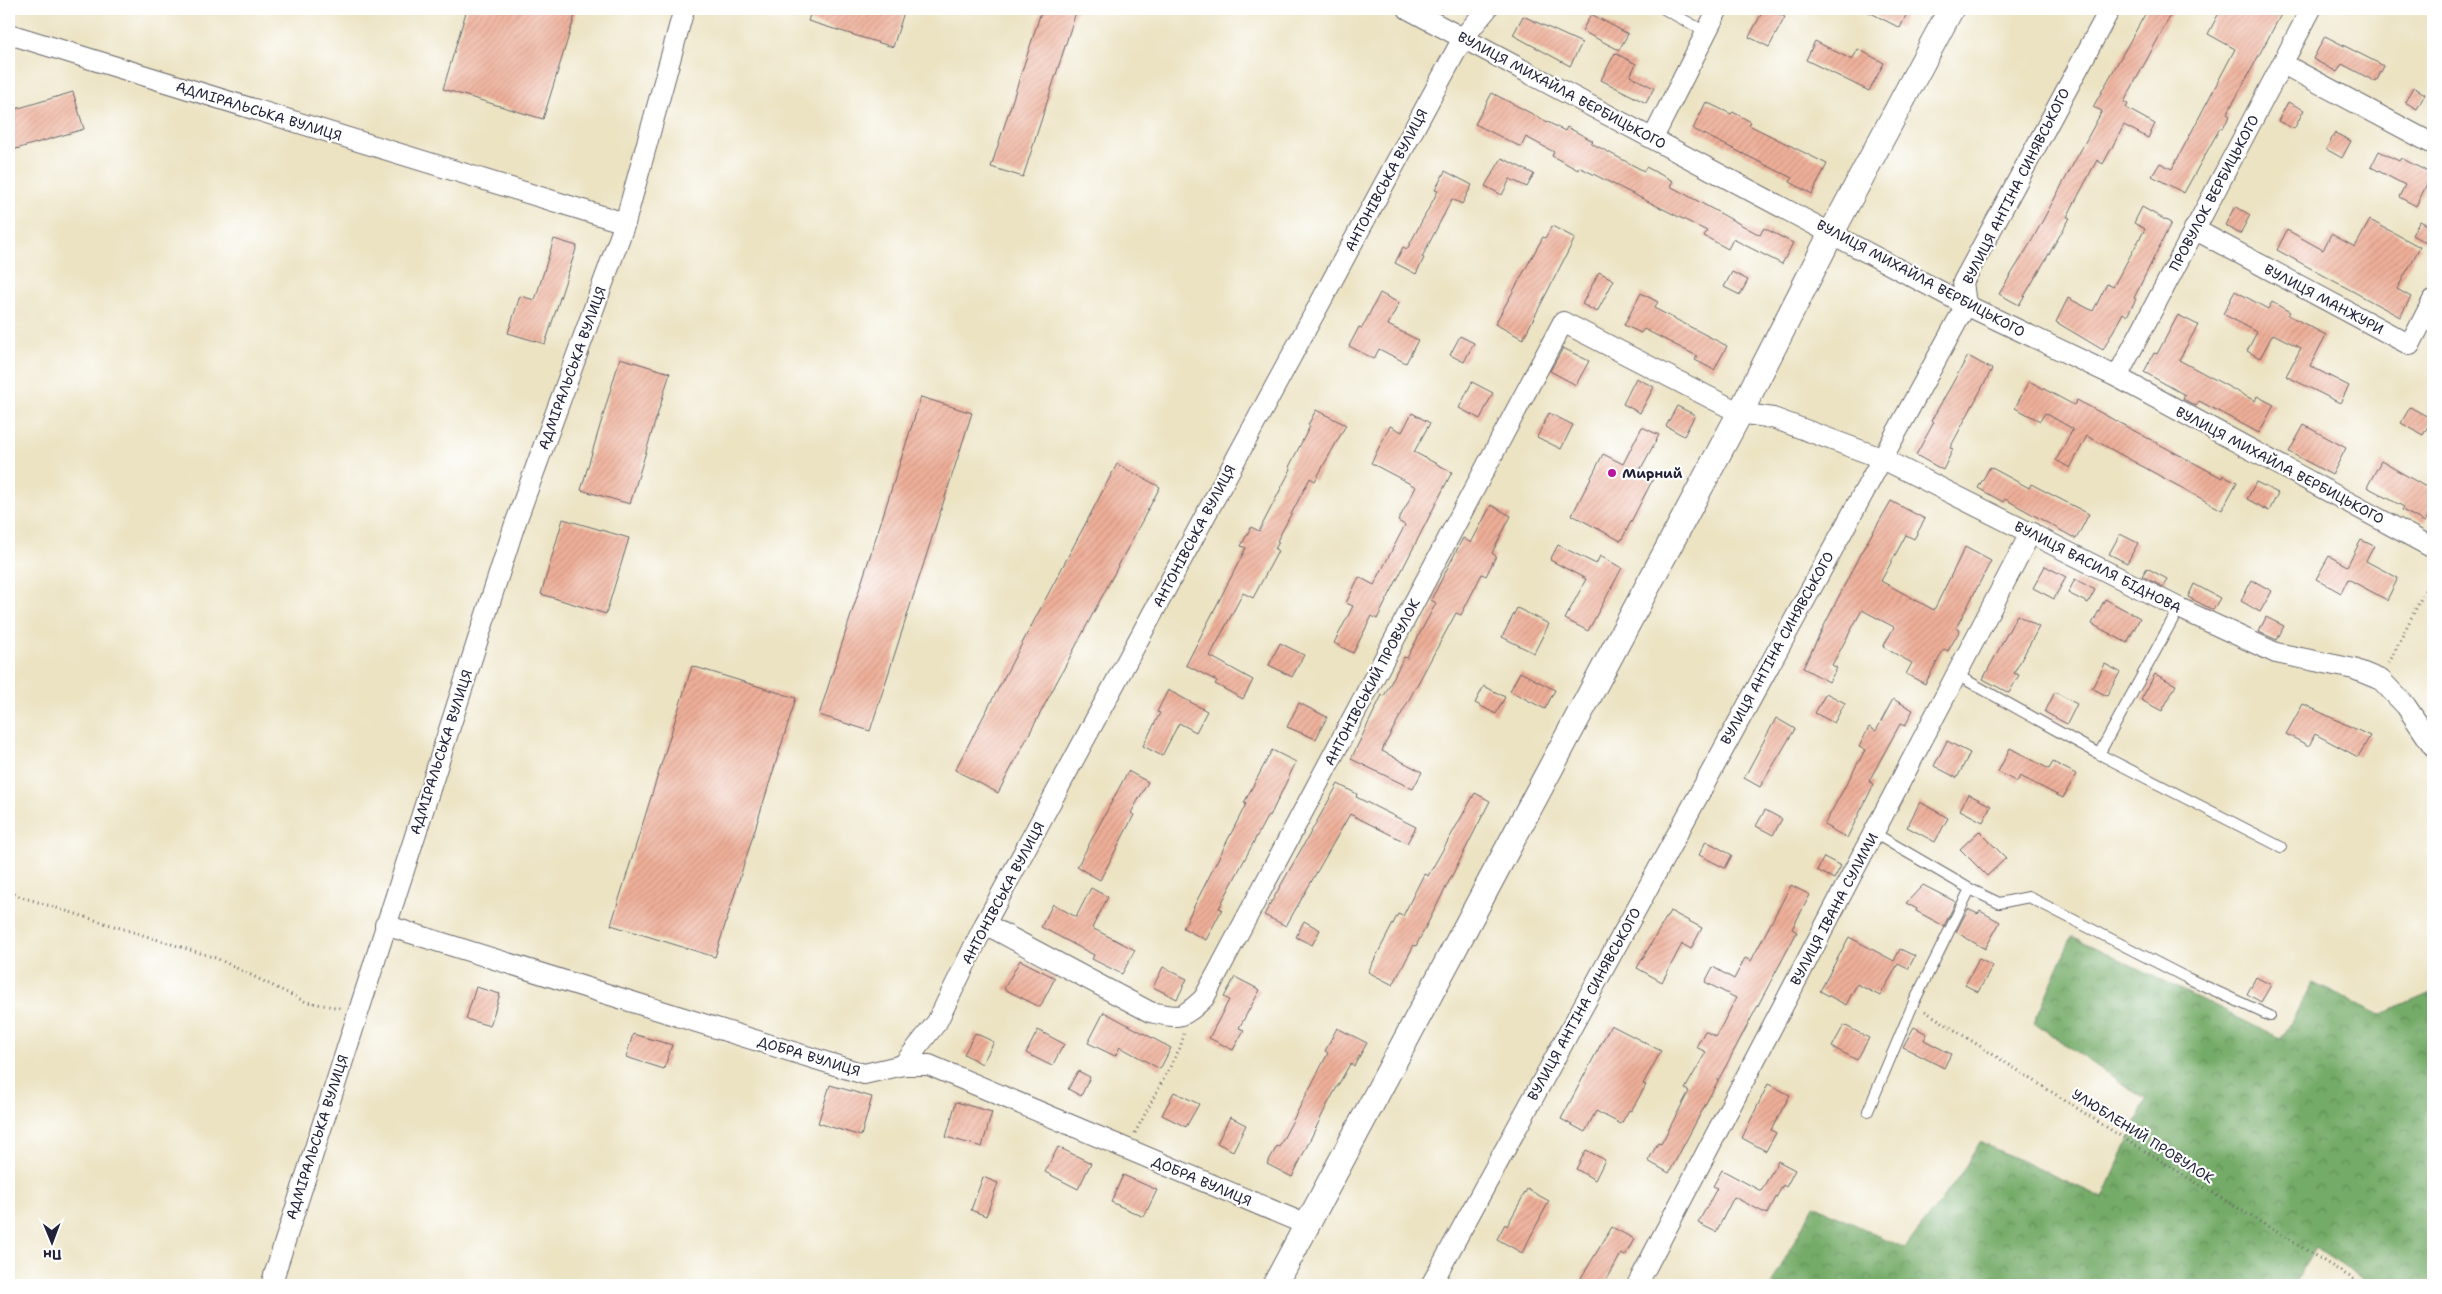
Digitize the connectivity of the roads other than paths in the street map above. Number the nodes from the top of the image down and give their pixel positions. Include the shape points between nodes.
1 (684, 9) edge
2 (1408, 9) edge
3 (1487, 9) edge
4 (1664, 9) edge
5 (1718, 9) edge
6 (1951, 9) edge
7 (2110, 9) edge
8 (2311, 9) edge
9 (1706, 32) junction
10 (9, 34) edge
11 (1463, 38) junction
12 (2283, 64) junction
13 (1653, 138) junction
14 (2433, 144) edge
15 (625, 223) junction
16 (2194, 229) junction
17 (1832, 232) junction
18 (2433, 300) edge
19 (1966, 305) junction
20 (2117, 377) junction
21 (1740, 413) junction
22 (1881, 458) junction
23 (2031, 532) junction
24 (2433, 548) edge
25 (2179, 608) junction
26 (1957, 675) junction
27 (2433, 746) edge
28 (2098, 754) junction
29 (1874, 833) junction
30 (2281, 847) dead end
31 (1970, 889) junction
32 (985, 924) junction
33 (385, 925) junction
34 (2270, 1016) dead end
35 (904, 1065) junction
36 (1868, 1111) dead end
37 (1307, 1225) junction
38 (271, 1285) edge
39 (1275, 1285) edge
40 (1431, 1285) edge
41 (1637, 1285) edge

1 - 15 street, АДМІРАЛЬСЬКА ВУЛИЦЯ
2 - 11 street, ВУЛИЦЯ МИХАЙЛА ВЕРБИЦЬКОГО
3 - 11 street, АНТОНІВСЬКА ВУЛИЦЯ
4 - 9 lane
5 - 9 street
6 - 17 street
7 - 19 street, ВУЛИЦЯ АНТІНА СИНЯВСЬКОГО via 1963,282
8 - 12 street, ПРОВУЛОК ВЕРБИЦЬКОГО
9 - 13 street
10 - 15 street, АДМІРАЛЬСЬКА ВУЛИЦЯ
11 - 13 street, ВУЛИЦЯ МИХАЙЛА ВЕРБИЦЬКОГО
11 - 32 street, АНТОНІВСЬКА ВУЛИЦЯ
12 - 14 street
12 - 16 street, ПРОВУЛОК ВЕРБИЦЬКОГО
13 - 17 street, ВУЛИЦЯ МИХАЙЛА ВЕРБИЦЬКОГО
15 - 33 street, АДМІРАЛЬСЬКА ВУЛИЦЯ via 514,527
16 - 18 street, ВУЛИЦЯ МАНЖУРИ via 2410,344
16 - 20 street, ПРОВУЛОК ВЕРБИЦЬКОГО
17 - 19 street, ВУЛИЦЯ МИХАЙЛА ВЕРБИЦЬКОГО
17 - 21 street
19 - 20 street, ВУЛИЦЯ МИХАЙЛА ВЕРБИЦЬКОГО
19 - 22 street, ВУЛИЦЯ АНТІНА СИНЯВСЬКОГО
20 - 24 street, ВУЛИЦЯ МИХАЙЛА ВЕРБИЦЬКОГО
21 - 22 street, ВУЛИЦЯ ВАСИЛЯ БІДНОВА via 1773,418
21 - 32 street, АНТОНІВСЬКИЙ ПРОВУЛОК via 1564,322 1204,998 1190,1012 1180,1017 1150,1012
21 - 37 street
22 - 23 street, ВУЛИЦЯ ВАСИЛЯ БІДНОВА
22 - 40 street, ВУЛИЦЯ АНТІНА СИНЯВСЬКОГО
23 - 25 street, ВУЛИЦЯ ВАСИЛЯ БІДНОВА
23 - 26 street, ВУЛИЦЯ ІВАНА СУЛИМИ
25 - 27 street, ВУЛИЦЯ ВАСИЛЯ БІДНОВА via 2276,653 2354,669 2381,680 2406,706
25 - 28 lane
26 - 28 lane
26 - 29 street, ВУЛИЦЯ ІВАНА СУЛИМИ
28 - 30 lane
29 - 31 lane
29 - 41 street, ВУЛИЦЯ ІВАНА СУЛИМИ
31 - 34 lane via 1999,903 2029,898
31 - 36 lane via 1914,1002
32 - 35 street, АНТОНІВСЬКА ВУЛИЦЯ via 936,1022
33 - 35 street, ДОБРА ВУЛИЦЯ via 864,1074
33 - 38 street, АДМІРАЛЬСЬКА ВУЛИЦЯ
35 - 37 street, ДОБРА ВУЛИЦЯ via 929,1065
37 - 39 street

